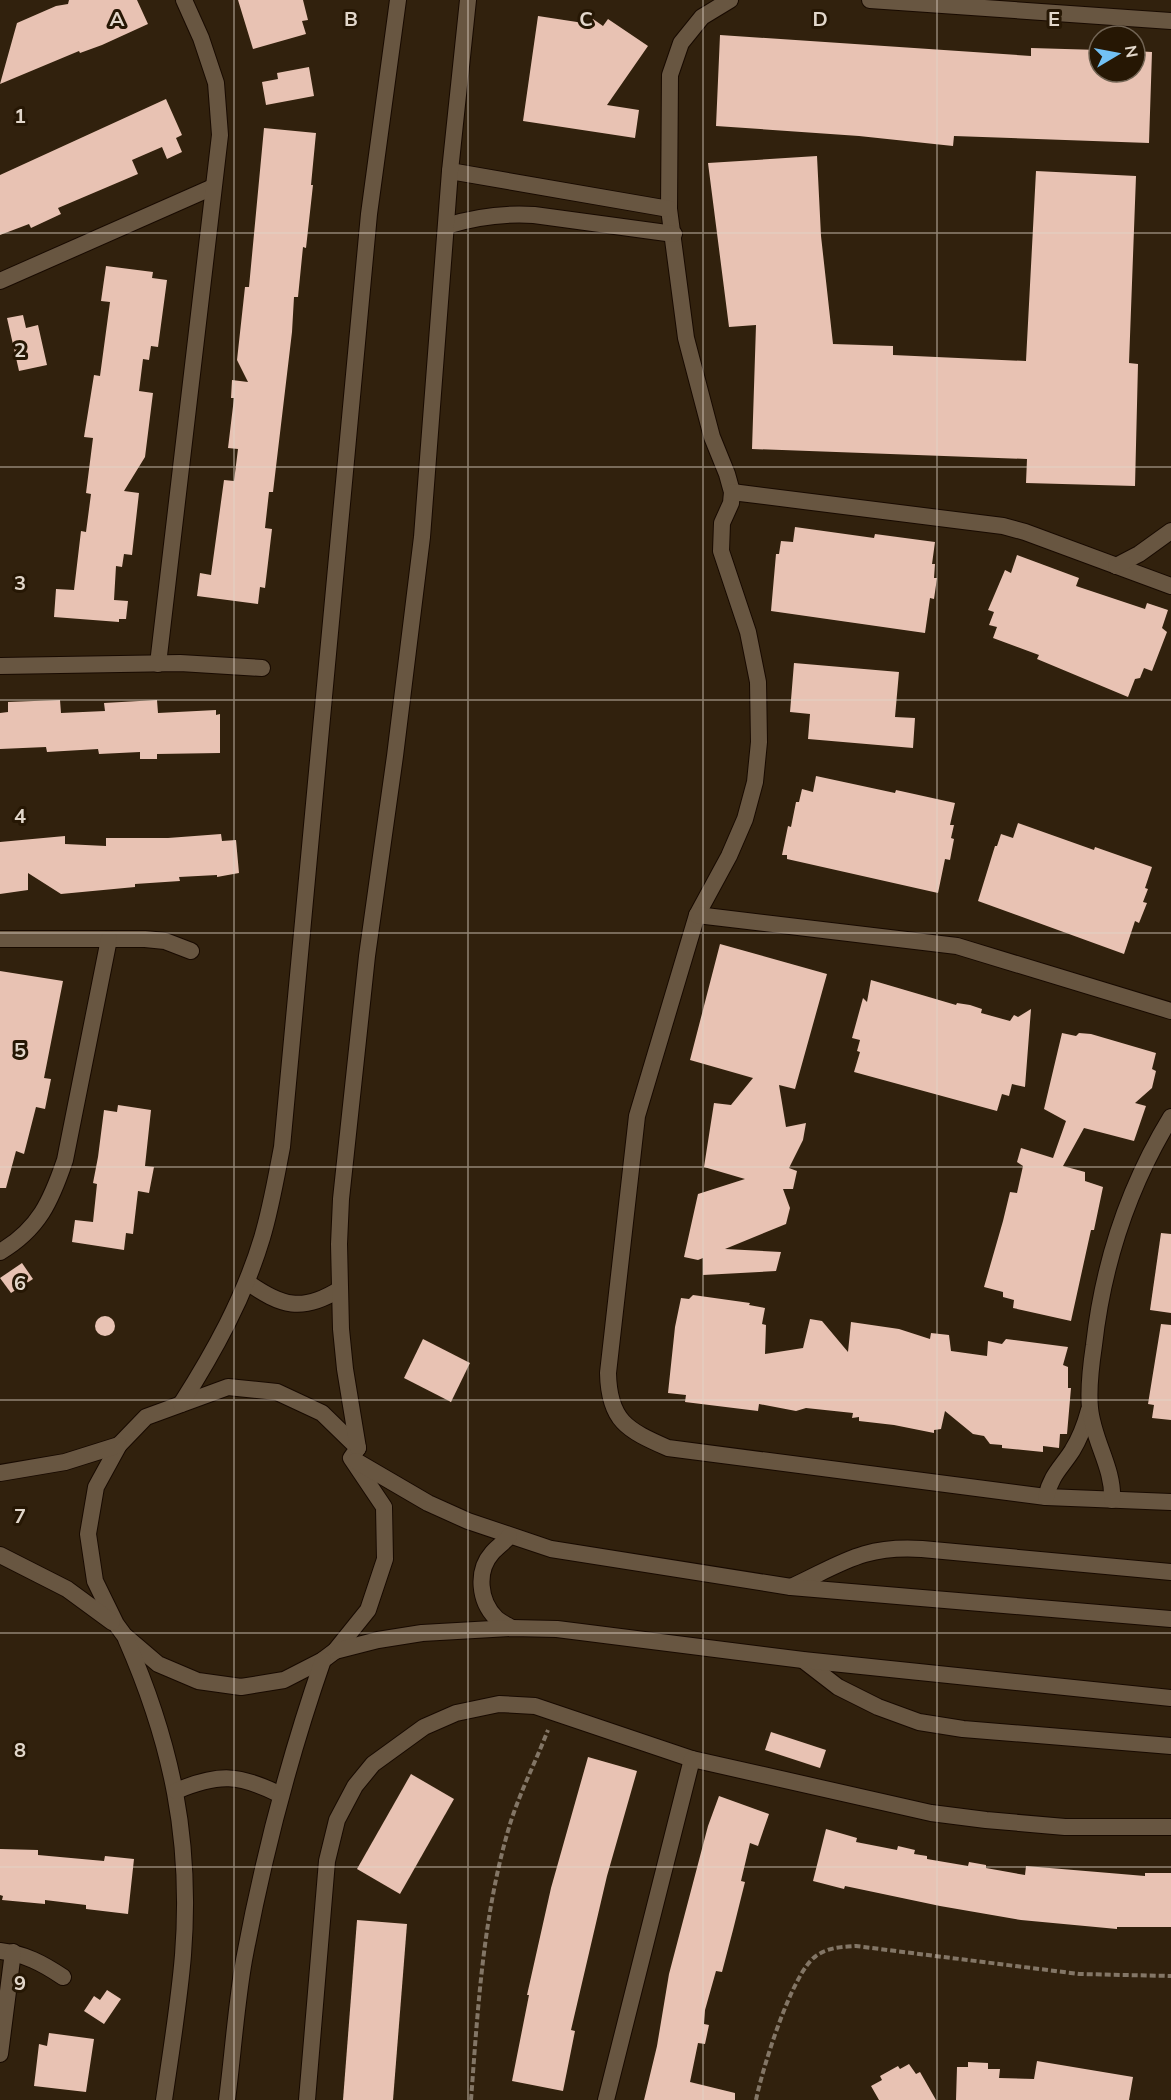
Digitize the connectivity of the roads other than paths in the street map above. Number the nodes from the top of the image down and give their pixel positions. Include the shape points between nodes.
1 (184, 0) edge
2 (398, 0) edge
3 (468, 0) edge
4 (730, 0) edge
5 (870, 0) edge
6 (1164, 21) edge
7 (1171, 35) edge
8 (450, 171) junction
9 (213, 187) junction
10 (669, 209) junction
11 (446, 226) junction
12 (674, 234) junction
13 (0, 281) edge
14 (732, 492) junction
15 (1171, 531) edge
16 (1116, 566) junction
17 (1171, 586) edge
18 (158, 664) junction
19 (0, 666) edge
20 (262, 668) dead end
21 (697, 915) junction
22 (0, 939) edge
23 (109, 939) junction
24 (191, 951) dead end
25 (1171, 1011) edge
26 (1171, 1118) edge
27 (0, 1252) edge
28 (247, 1282) junction
29 (339, 1289) junction
30 (181, 1404) junction
31 (1090, 1407) junction
32 (119, 1445) junction
33 (355, 1453) junction
34 (0, 1473) edge
35 (1046, 1497) junction
36 (1112, 1500) junction
37 (1171, 1502) edge
38 (509, 1536) junction
39 (0, 1555) edge
40 (1171, 1572) edge
41 (791, 1587) junction
42 (1171, 1619) edge
43 (512, 1628) junction
44 (120, 1630) junction
45 (329, 1655) junction
46 (803, 1660) junction
47 (1171, 1698) edge
48 (1171, 1746) edge
49 (692, 1759) junction
50 (176, 1791) junction
51 (281, 1795) junction
52 (1171, 1827) edge
53 (7, 1952) edge
54 (63, 1977) dead end
55 (0, 2054) edge
56 (164, 2100) edge
57 (227, 2100) edge
58 (307, 2100) edge
59 (606, 2100) edge

1 - 9 street via 216,83 220,135
2 - 28 street via 369,213 282,1147 274,1193
3 - 8 street
4 - 10 street via 702,17 688,34 670,75
5 - 6 street
6 - 7 street
8 - 10 street
8 - 11 street
9 - 13 street
9 - 18 street
10 - 12 street
11 - 12 street via 467,219 512,214
11 - 29 street via 422,537 345,1154
12 - 14 street via 686,338 712,437
14 - 16 street via 1003,526
14 - 21 street via 722,523 721,551 748,632 758,682 759,742 755,782 745,819
15 - 16 street
16 - 17 street
18 - 19 street
18 - 20 street
21 - 25 street via 957,946
21 - 35 street via 637,1116 608,1373 608,1393 615,1413 629,1429 668,1448
22 - 23 street
23 - 24 street via 165,941
23 - 27 street via 57,1185 42,1215
26 - 31 street via 1144,1168 1114,1245 1096,1324
28 - 29 street via 272,1299 290,1304 324,1299
28 - 30 street via 228,1324
29 - 33 street
30 - 32 street via 146,1417
30 - 33 street via 228,1387 277,1392 322,1413
31 - 35 street via 1079,1438 1056,1470
31 - 36 street via 1098,1445 1112,1480
32 - 34 street via 65,1462
32 - 44 street via 96,1487 88,1534 95,1581
33 - 38 street via 428,1503
33 - 45 street via 384,1507 385,1559 369,1610
35 - 36 street
36 - 37 street
38 - 41 street via 551,1549
38 - 43 street via 491,1553 483,1569 481,1587 486,1604
39 - 44 street via 67,1589
40 - 41 street via 891,1548 855,1556
41 - 42 street
43 - 45 street via 378,1640
43 - 46 street via 557,1629
44 - 45 street via 158,1664 198,1681 241,1687 284,1680
44 - 50 street via 146,1686 164,1738
45 - 51 street
46 - 47 street
46 - 48 street via 838,1687 920,1722
49 - 52 street via 931,1813 1065,1827
49 - 58 street via 535,1706 499,1704 456,1713 424,1727 373,1764 355,1786 337,1820 327,1861
49 - 59 street
50 - 51 street via 201,1780 229,1777 256,1782
50 - 56 street via 183,1846 183,1955
51 - 57 street via 244,1962
53 - 54 street via 37,1960
53 - 55 street

